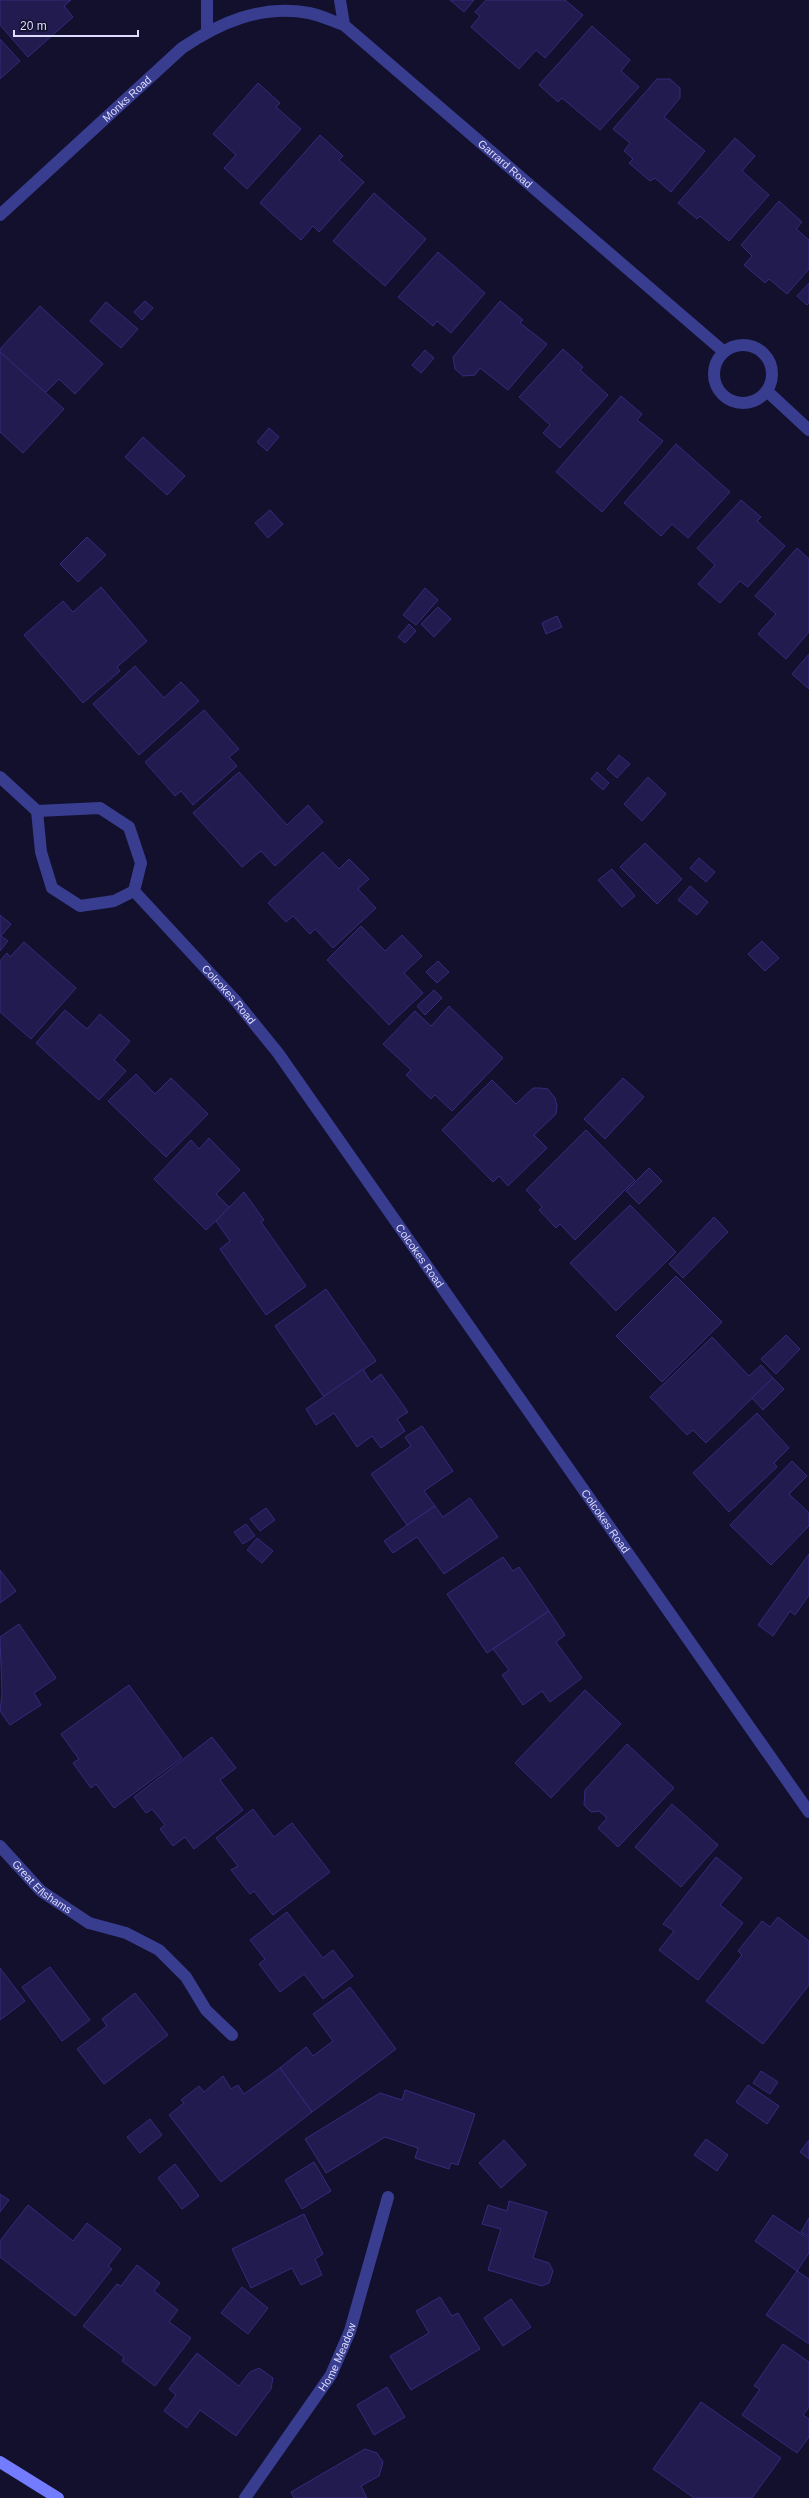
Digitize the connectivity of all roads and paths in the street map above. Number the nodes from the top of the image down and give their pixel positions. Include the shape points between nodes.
1 (207, 0) edge
2 (340, 0) edge
3 (270, 12) joint
4 (344, 25) junction
5 (207, 31) junction
6 (0, 215) edge
7 (723, 351) junction
8 (768, 392) junction
9 (809, 430) edge
10 (0, 776) edge
11 (37, 811) junction
12 (134, 892) junction
13 (809, 1812) edge
14 (0, 1846) edge
15 (232, 2035) dead end
16 (388, 2197) dead end
17 (0, 2462) edge
18 (58, 2498) edge
19 (245, 2498) edge

1 - 5 street
2 - 4 street
3 - 4 street, Garrard Road via 309,13
3 - 5 street, Monks Road via 239,17
4 - 7 street, Garrard Road
5 - 6 street, Monks Road via 182,48
7 - 8 street via 739,344 757,346 770,358 774,376
7 - 8 street via 714,365 714,382 723,396 737,403 754,402
8 - 9 street
10 - 11 street
11 - 12 street via 100,808 129,827 141,862
11 - 12 street via 40,852 52,888 80,906 114,901
12 - 13 street, Colcokes Road via 235,1000 278,1053
14 - 15 street, Great Ellshams via 41,1891 89,1923 126,1934 159,1950 186,1977 206,2010
16 - 19 street, Home Meadow via 350,2331 331,2375
17 - 18 main road

